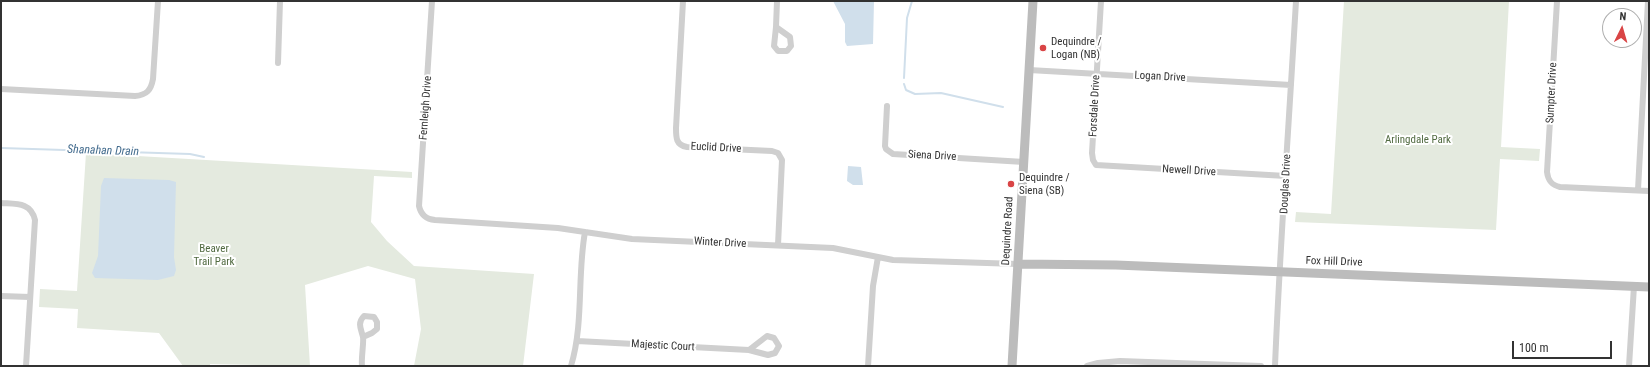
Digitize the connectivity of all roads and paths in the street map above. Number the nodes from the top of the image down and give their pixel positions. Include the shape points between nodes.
1 (158, 1) edge
2 (280, 1) edge
3 (432, 1) edge
4 (683, 1) edge
5 (777, 1) edge
6 (1033, 1) edge
7 (1101, 1) edge
8 (1296, 1) edge
9 (1557, 1) edge
10 (1648, 1) edge
11 (776, 27) dead end
12 (278, 63) dead end
13 (1029, 70) junction
14 (1097, 74) junction
15 (1291, 85) junction
16 (1, 89) edge
17 (887, 106) dead end
18 (1024, 162) junction
19 (1094, 162) joint
20 (1286, 176) junction
21 (1638, 190) junction
22 (1649, 191) edge
23 (1, 203) edge
24 (423, 215) joint
25 (585, 232) junction
26 (778, 245) junction
27 (878, 257) junction
28 (1018, 264) junction
29 (1279, 272) junction
30 (1634, 286) junction
31 (1649, 287) edge
32 (1, 296) edge
33 (30, 297) junction
34 (363, 337) dead end
35 (577, 341) junction
36 (749, 350) junction
37 (1184, 364) edge
38 (26, 366) edge
39 (362, 366) edge
40 (571, 366) edge
41 (868, 366) edge
42 (1012, 366) edge
43 (1087, 366) edge
44 (1261, 366) edge
45 (1275, 366) edge
46 (1630, 366) edge

1 - 16 street via 153,79 151,89 147,93 136,96
2 - 12 street
3 - 24 street, Fernleigh Drive via 420,206
4 - 26 street, Euclid Drive via 677,141 687,147 778,153 782,160
5 - 11 street
6 - 13 street, Dequindre Road
7 - 14 street, Forsdale Drive
8 - 15 street, Douglas Drive
9 - 21 street, Sumpter Drive via 1547,172 1551,183 1560,187
10 - 21 street
13 - 14 street, Logan Drive
13 - 18 street, Dequindre Road
14 - 15 street, Logan Drive
14 - 19 street, Forsdale Drive via 1092,153
15 - 20 street, Douglas Drive
17 - 18 street, Siena Drive via 884,146 893,154
18 - 28 street, Dequindre Road
19 - 20 street, Newell Drive via 1096,165 1104,166
20 - 29 street, Douglas Drive
21 - 22 street
23 - 33 street via 22,204 32,211 35,220
24 - 25 street, Winter Drive via 435,220 550,227
25 - 26 street, Winter Drive via 632,239
25 - 35 street
26 - 27 street, Winter Drive via 841,249
27 - 28 street, Winter Drive via 921,262
27 - 41 street via 873,286
28 - 29 street, Fox Hill Drive via 1116,264
28 - 42 street, Dequindre Road
29 - 30 street, Fox Hill Drive
29 - 45 street, Douglas Drive
30 - 31 street, Fox Hill Drive
30 - 46 street
32 - 33 street
33 - 38 street
34 - 39 street
35 - 36 street, Majestic Court
35 - 40 street
36 - 36 street, Majestic Court via 768,355 775,353 779,346 774,338 767,336
37 - 43 street via 1120,361
37 - 44 street

